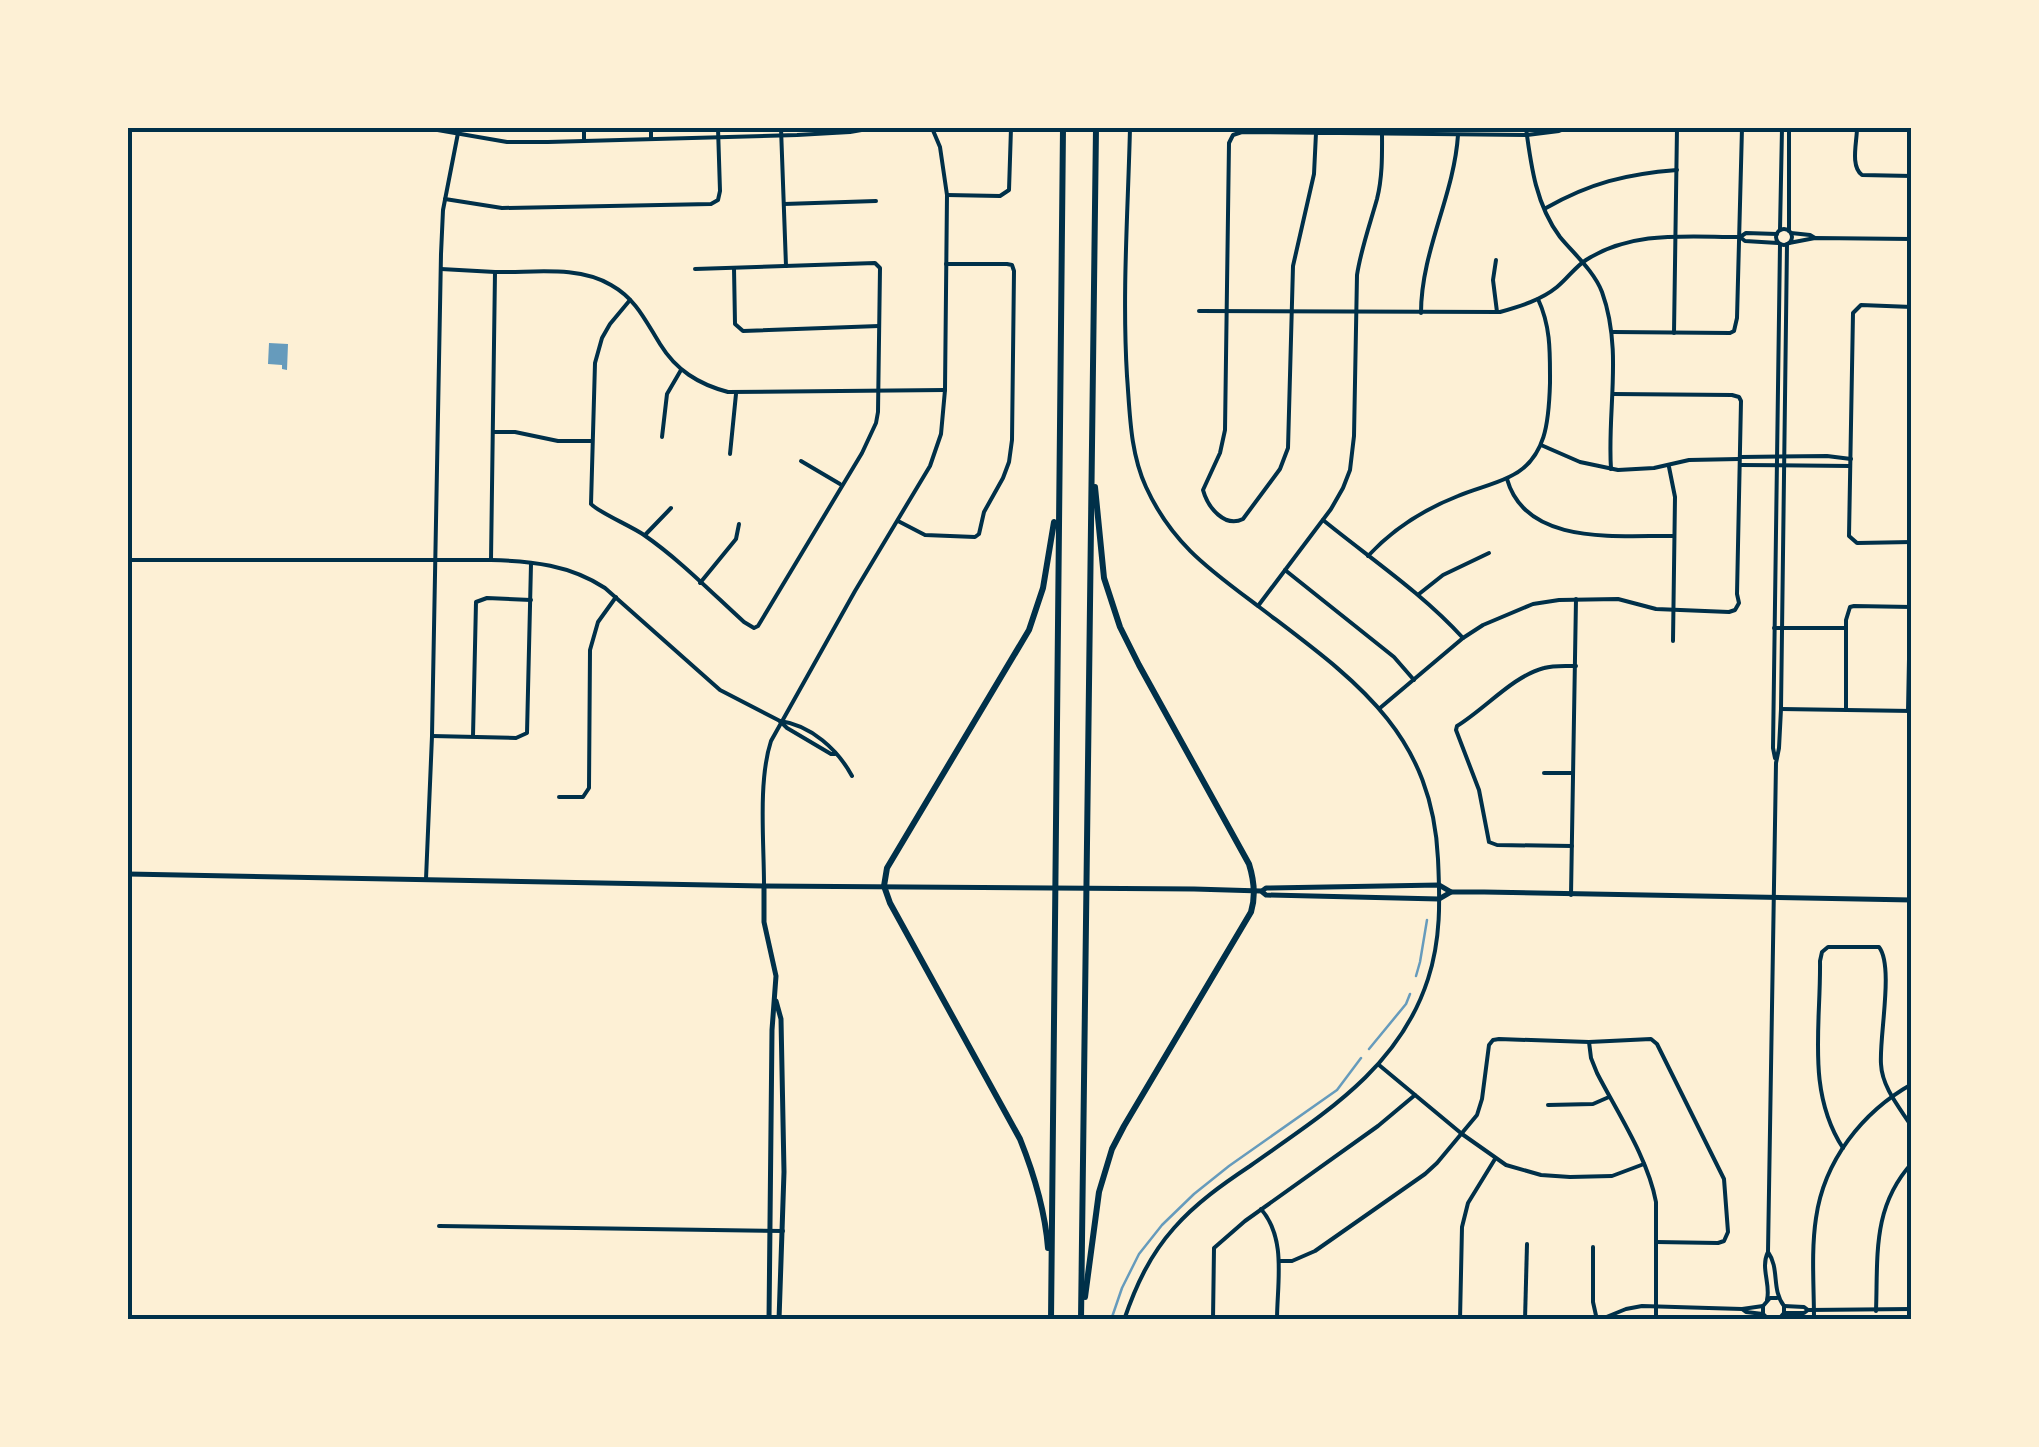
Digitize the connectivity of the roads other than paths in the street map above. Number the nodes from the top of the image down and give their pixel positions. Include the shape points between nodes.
1 (426, 128) edge
2 (584, 128) edge
3 (651, 128) edge
4 (718, 128) edge
5 (781, 128) edge
6 (874, 128) edge
7 (932, 128) edge
8 (1011, 128) edge
9 (1063, 128) edge
10 (1096, 128) edge
11 (1130, 128) edge
12 (1526, 128) edge
13 (1568, 128) edge
14 (1678, 128) edge
15 (1742, 128) edge
16 (1786, 128) edge
17 (1857, 128) edge
18 (850, 130) edge
19 (1382, 130) edge
20 (458, 131) edge
21 (1316, 133) junction
22 (781, 135) junction
23 (1458, 135) junction
24 (1527, 135) junction
25 (718, 137) junction
26 (652, 139) junction
27 (584, 141) junction
28 (1676, 170) junction
29 (1912, 176) edge
30 (946, 196) junction
31 (445, 199) junction
32 (876, 200) dead end
33 (784, 204) junction
34 (1546, 208) junction
35 (1778, 232) junction
36 (1789, 232) junction
37 (1676, 236) junction
38 (1740, 236) junction
39 (1815, 238) junction
40 (1912, 239) edge
41 (1779, 243) junction
42 (1788, 243) junction
43 (1496, 260) dead end
44 (1582, 263) junction
45 (946, 264) junction
46 (786, 266) junction
47 (734, 268) junction
48 (441, 269) junction
49 (695, 269) dead end
50 (495, 272) junction
51 (1538, 299) junction
52 (630, 300) junction
53 (1912, 307) edge
54 (1198, 311) dead end
55 (1227, 311) junction
56 (1290, 312) junction
57 (1356, 312) junction
58 (1497, 312) junction
59 (1421, 313) junction
60 (879, 326) junction
61 (1612, 332) junction
62 (1674, 333) junction
63 (682, 370) junction
64 (880, 390) junction
65 (945, 390) junction
66 (736, 394) junction
67 (1613, 394) junction
68 (493, 432) junction
69 (662, 437) dead end
70 (592, 441) junction
71 (1541, 445) junction
72 (1092, 451) junction
73 (730, 454) dead end
74 (1780, 456) junction
75 (1058, 457) junction
76 (1832, 458) junction
77 (1850, 459) junction
78 (1739, 460) junction
79 (801, 461) dead end
80 (1669, 465) junction
81 (1850, 466) junction
82 (1780, 467) junction
83 (1831, 468) junction
84 (1612, 469) junction
85 (1507, 479) junction
86 (842, 485) junction
87 (671, 508) dead end
88 (1323, 520) junction
89 (898, 521) junction
90 (739, 524) dead end
91 (645, 535) junction
92 (1674, 536) junction
93 (1912, 542) edge
94 (1489, 553) dead end
95 (1368, 556) junction
96 (128, 560) edge
97 (435, 560) junction
98 (492, 560) junction
99 (531, 561) junction
100 (1286, 570) junction
101 (700, 583) junction
102 (1419, 594) junction
103 (616, 597) junction
104 (1576, 599) junction
105 (530, 600) junction
106 (1258, 606) junction
107 (1911, 607) edge
108 (1673, 610) junction
109 (1774, 628) junction
110 (1782, 628) junction
111 (1846, 628) junction
112 (1463, 638) junction
113 (1673, 642) dead end
114 (1576, 666) junction
115 (1414, 680) junction
116 (1380, 708) junction
117 (1780, 708) junction
118 (1846, 710) junction
119 (1910, 711) edge
120 (780, 721) junction
121 (432, 736) junction
122 (473, 736) junction
123 (1776, 763) junction
124 (1544, 773) dead end
125 (1573, 773) junction
126 (852, 776) dead end
127 (559, 797) dead end
128 (1572, 846) junction
129 (128, 874) edge
130 (426, 880) junction
131 (1439, 885) junction
132 (764, 886) junction
133 (884, 886) junction
134 (1257, 891) junction
135 (1451, 892) junction
136 (1570, 894) junction
137 (1774, 896) junction
138 (1439, 899) junction
139 (1912, 900) edge
140 (776, 998) junction
141 (1588, 1042) junction
142 (1379, 1065) junction
143 (1912, 1084) edge
144 (1414, 1094) junction
145 (1892, 1095) junction
146 (1609, 1097) junction
147 (1548, 1105) dead end
148 (1912, 1126) edge
149 (1462, 1134) junction
150 (1843, 1148) junction
151 (1494, 1159) junction
152 (1912, 1162) edge
153 (1644, 1164) junction
154 (1261, 1209) junction
155 (439, 1226) dead end
156 (770, 1230) junction
157 (782, 1231) junction
158 (1656, 1242) junction
159 (1527, 1244) dead end
160 (1592, 1246) dead end
161 (1768, 1252) junction
162 (1278, 1261) junction
163 (1051, 1294) junction
164 (1777, 1298) junction
165 (1767, 1300) junction
166 (1763, 1306) junction
167 (1656, 1307) junction
168 (1742, 1309) junction
169 (1912, 1309) edge
170 (1784, 1310) junction
171 (1811, 1310) junction
172 (1876, 1310) junction
173 (1766, 1317) edge
174 (1778, 1319) edge
175 (769, 1320) edge
176 (780, 1320) edge
177 (1051, 1320) edge
178 (1081, 1320) edge
179 (1124, 1320) edge
180 (1213, 1320) edge
181 (1277, 1320) edge
182 (1460, 1320) edge
183 (1525, 1320) edge
184 (1598, 1320) edge
185 (1656, 1320) edge
186 (1814, 1320) edge

1 - 20 street
2 - 27 street
3 - 26 street
4 - 25 street
5 - 22 street
6 - 18 street
7 - 30 street
8 - 30 street via 1010,190 1000,196
9 - 75 highway
10 - 72 highway
11 - 106 street via 1124,318 1138,465 1177,537 1205,568
12 - 24 street
13 - 24 street
14 - 28 street
15 - 38 street
16 - 35 street
16 - 36 street
17 - 29 street via 1860,174
18 - 22 street
19 - 21 street
19 - 23 street
19 - 57 street via 1378,196 1361,252
20 - 27 street via 507,142
20 - 31 street
21 - 55 street via 1236,133 1230,143
21 - 56 street
22 - 25 street
22 - 33 street
23 - 24 street
23 - 59 street via 1424,271
24 - 34 street via 1532,176
25 - 26 street
25 - 31 street via 720,191 711,204 540,208
26 - 27 street
28 - 34 street via 1609,180
28 - 37 street
30 - 45 street
31 - 48 street
32 - 33 street
33 - 46 street
34 - 44 street
35 - 36 street
35 - 38 street
35 - 41 street
36 - 39 street
36 - 42 street
37 - 38 street
37 - 44 street via 1637,239
37 - 62 street
38 - 41 street
38 - 62 street via 1734,331
39 - 40 street
39 - 42 street
41 - 42 street
41 - 74 street
42 - 74 street
43 - 58 street
44 - 51 street
44 - 61 street via 1600,287
45 - 65 street
45 - 89 street via 1008,264 1014,271 1009,462 979,534 925,535
46 - 47 street
46 - 60 street via 878,264
47 - 49 street
47 - 60 street via 738,329
48 - 50 street
48 - 97 street
50 - 52 street via 592,276
50 - 68 street
51 - 58 street
51 - 71 street via 1550,343 1549,413
52 - 63 street
52 - 70 street via 598,350
53 - 77 street via 1857,307
54 - 55 street
55 - 56 street
55 - 56 street via 1224,441 1203,490 1230,522 1244,519 1288,448
56 - 57 street
57 - 59 street
57 - 88 street via 1352,460
58 - 59 street
60 - 64 street
61 - 62 street
61 - 67 street
63 - 66 street
63 - 69 street via 667,394
64 - 65 street
64 - 66 street
64 - 86 street via 876,423
65 - 89 street via 936,450
66 - 73 street
67 - 78 street via 1736,395
67 - 84 street
68 - 70 street
68 - 98 street
70 - 91 street via 592,507
71 - 84 street
71 - 85 street
72 - 134 highway via 1108,596 1138,665 1249,864
72 - 178 highway
74 - 76 street
74 - 78 street
74 - 82 street
75 - 133 highway via 1049,561 1029,630 888,868
75 - 163 highway
76 - 77 street
76 - 83 street
77 - 81 street
78 - 80 street
78 - 82 street
78 - 108 street via 1738,607
79 - 86 street
80 - 84 street
80 - 92 street
81 - 83 street
81 - 93 street via 1849,536 1854,542
82 - 83 street
82 - 109 street
82 - 110 street
85 - 92 street via 1527,510 1550,526 1578,534
85 - 95 street via 1451,498
86 - 101 street via 758,626 744,622
87 - 91 street
88 - 95 street
88 - 100 street
89 - 120 street
90 - 101 street via 736,539
91 - 101 street
92 - 108 street
94 - 102 street
95 - 102 street
96 - 97 street
97 - 98 street
97 - 121 street
98 - 99 street
99 - 103 street via 580,575
99 - 105 street
100 - 106 street
100 - 115 street
102 - 112 street
103 - 120 street via 720,690
103 - 127 street via 598,622 590,650 588,788 583,797
104 - 108 street
104 - 112 street via 1514,610
104 - 114 street
105 - 122 street via 528,730 523,736
105 - 122 street via 476,602
106 - 116 street
107 - 111 street via 1854,606 1846,612
107 - 119 street
108 - 113 street
109 - 110 street
109 - 123 street
110 - 111 street
110 - 117 street
111 - 118 street
112 - 115 street
114 - 125 street
114 - 128 street via 1528,674 1456,730 1489,842
115 - 116 street
116 - 131 street via 1422,780 1436,832
117 - 118 street
117 - 123 street
118 - 119 street
120 - 126 street via 837,754
120 - 132 street via 766,759
121 - 122 street
121 - 130 street
123 - 137 street
124 - 125 street
125 - 128 street
128 - 136 street
129 - 130 main road
130 - 132 main road
131 - 134 main road
131 - 135 main road
131 - 138 street
132 - 133 main road
132 - 140 main road
133 - 134 main road
133 - 163 highway via 1031,1167
134 - 138 main road
134 - 178 highway via 1251,912 1112,1149 1098,1192
135 - 136 main road
135 - 138 main road
136 - 137 main road
137 - 139 main road
137 - 161 street
138 - 142 street via 1427,982
140 - 156 main road
140 - 157 main road
141 - 146 street
141 - 149 street via 1493,1040 1477,1115
141 - 158 street via 1657,1044 1724,1179 1724,1241
142 - 144 street
142 - 179 street via 1175,1227 1145,1266
143 - 145 street
144 - 149 street
144 - 154 street
145 - 148 street
145 - 150 street
145 - 150 street via 1880,1064 1884,953 1879,947 1828,948 1820,961 1817,1075 1823,1108
146 - 147 street
146 - 153 street
149 - 151 street
149 - 162 street via 1425,1174 1315,1251
150 - 171 street via 1815,1223
151 - 153 street via 1570,1177 1612,1176
151 - 182 street via 1462,1227
152 - 172 street via 1896,1180 1880,1219
153 - 158 street via 1656,1202
154 - 162 street via 1273,1228
154 - 180 street via 1214,1248
155 - 156 street
156 - 157 street
156 - 175 main road
157 - 176 main road
158 - 167 street
159 - 183 street
160 - 184 street
161 - 164 street
161 - 165 street
162 - 181 street
163 - 177 highway
164 - 165 street
164 - 170 street
165 - 166 street
166 - 168 street
166 - 173 street
167 - 168 street
167 - 184 street
167 - 185 street
168 - 173 street
169 - 172 street
170 - 171 street
170 - 174 street
171 - 172 street
171 - 186 street

